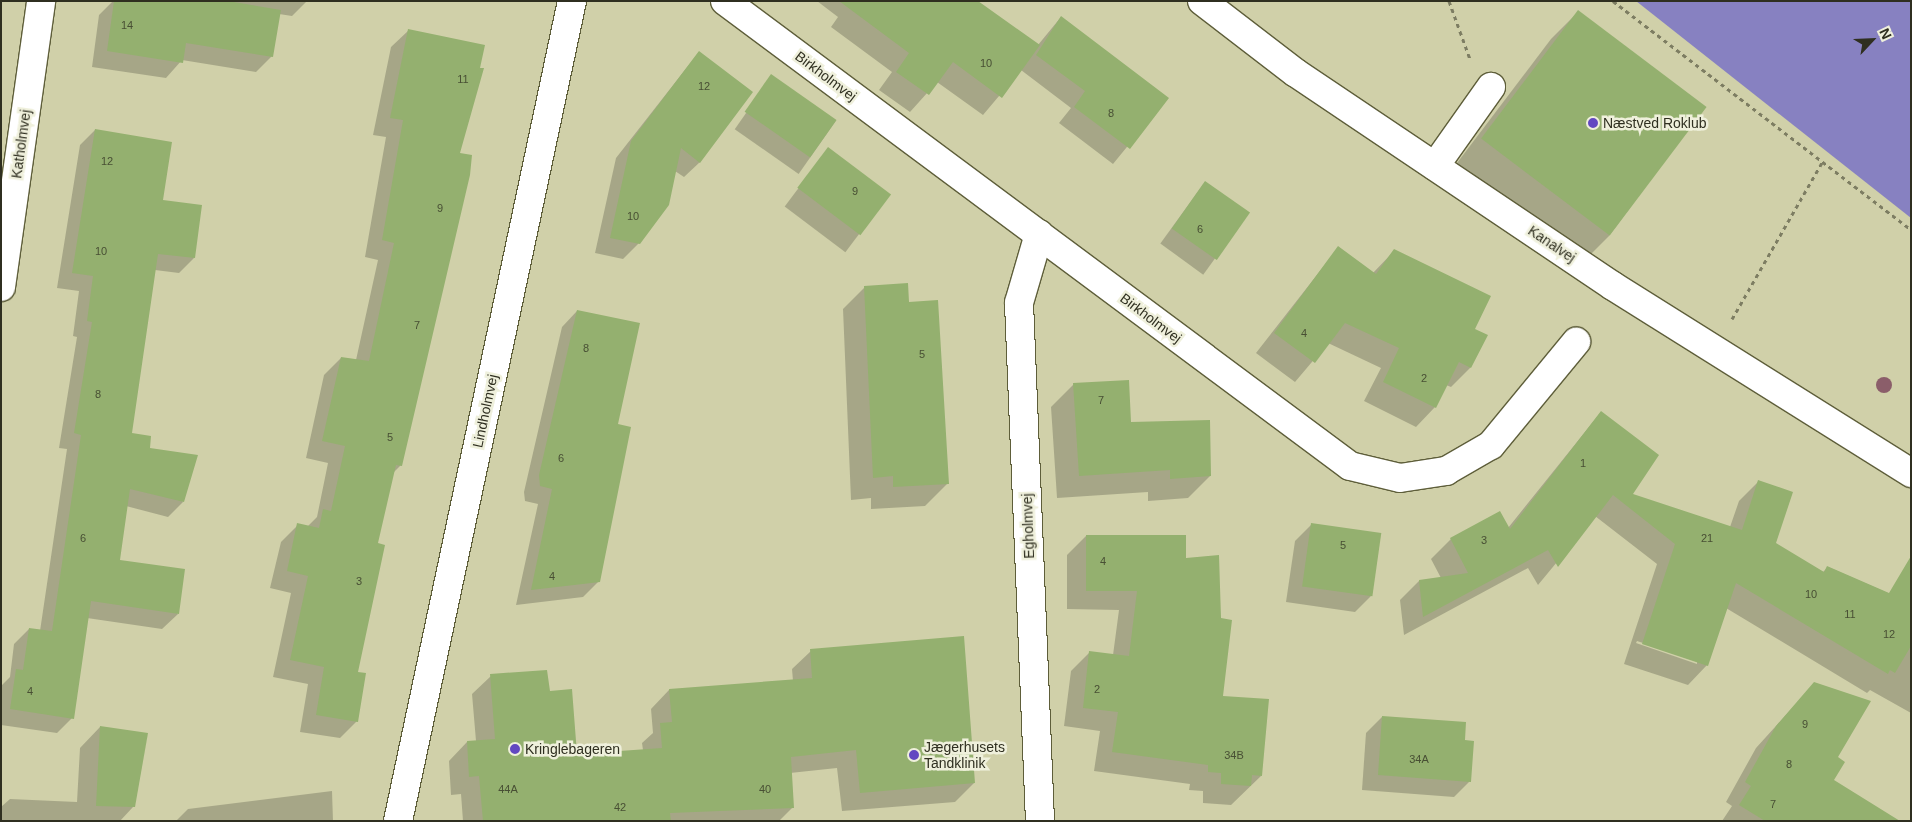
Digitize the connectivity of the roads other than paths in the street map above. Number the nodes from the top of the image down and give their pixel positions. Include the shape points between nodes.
1 (41, 1) edge
2 (572, 1) edge
3 (725, 1) edge
4 (1202, 1) edge
5 (1491, 87) dead end
6 (1435, 166) junction
7 (1039, 234) junction
8 (1, 287) edge
9 (1576, 342) dead end
10 (1911, 473) edge
11 (398, 821) edge
12 (1040, 821) edge

1 - 8 street, Katholmvej
2 - 11 street, Lindholmvej
3 - 7 street, Birkholmvej
4 - 6 street, Kanalvej via 1296,73
5 - 6 street
6 - 10 street, Kanalvej via 1714,350
7 - 9 street, Birkholmvej via 1350,466 1400,478 1446,471 1491,445
7 - 12 street, Egholmvej via 1019,303

